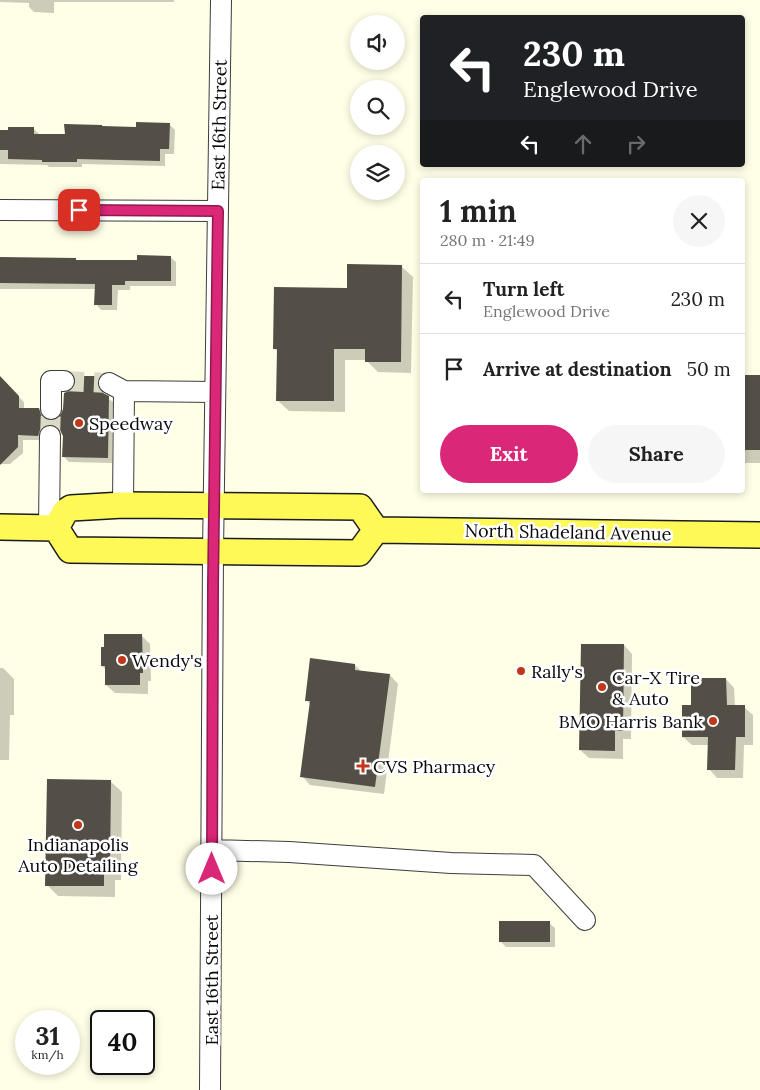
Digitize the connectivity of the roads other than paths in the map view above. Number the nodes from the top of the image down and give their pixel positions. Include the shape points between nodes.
1 (221, 0) edge
2 (0, 210) edge
3 (218, 211) junction
4 (64, 382) tunnel mouth
5 (215, 392) junction
6 (51, 408) tunnel mouth
7 (50, 436) tunnel mouth
8 (123, 506) junction
9 (214, 506) junction
10 (0, 527) edge
11 (53, 528) junction
12 (376, 530) junction
13 (760, 535) edge
14 (213, 552) junction
15 (212, 850) junction
16 (585, 920) dead end
17 (210, 1090) edge

1 - 3 street, East 16th Street
2 - 3 street
3 - 5 street, East 16th Street
4 - 6 street via 51,381
5 - 8 street via 116,387
5 - 9 street, East 16th Street
7 - 11 street
8 - 9 main road
8 - 11 main road via 71,508
9 - 12 main road via 360,507
9 - 14 street, East 16th Street
10 - 11 main road
11 - 14 main road via 70,550
12 - 13 main road, North Shadeland Avenue
12 - 14 main road via 359,553
14 - 15 street, East 16th Street
15 - 16 street via 534,865
15 - 17 street, East 16th Street

